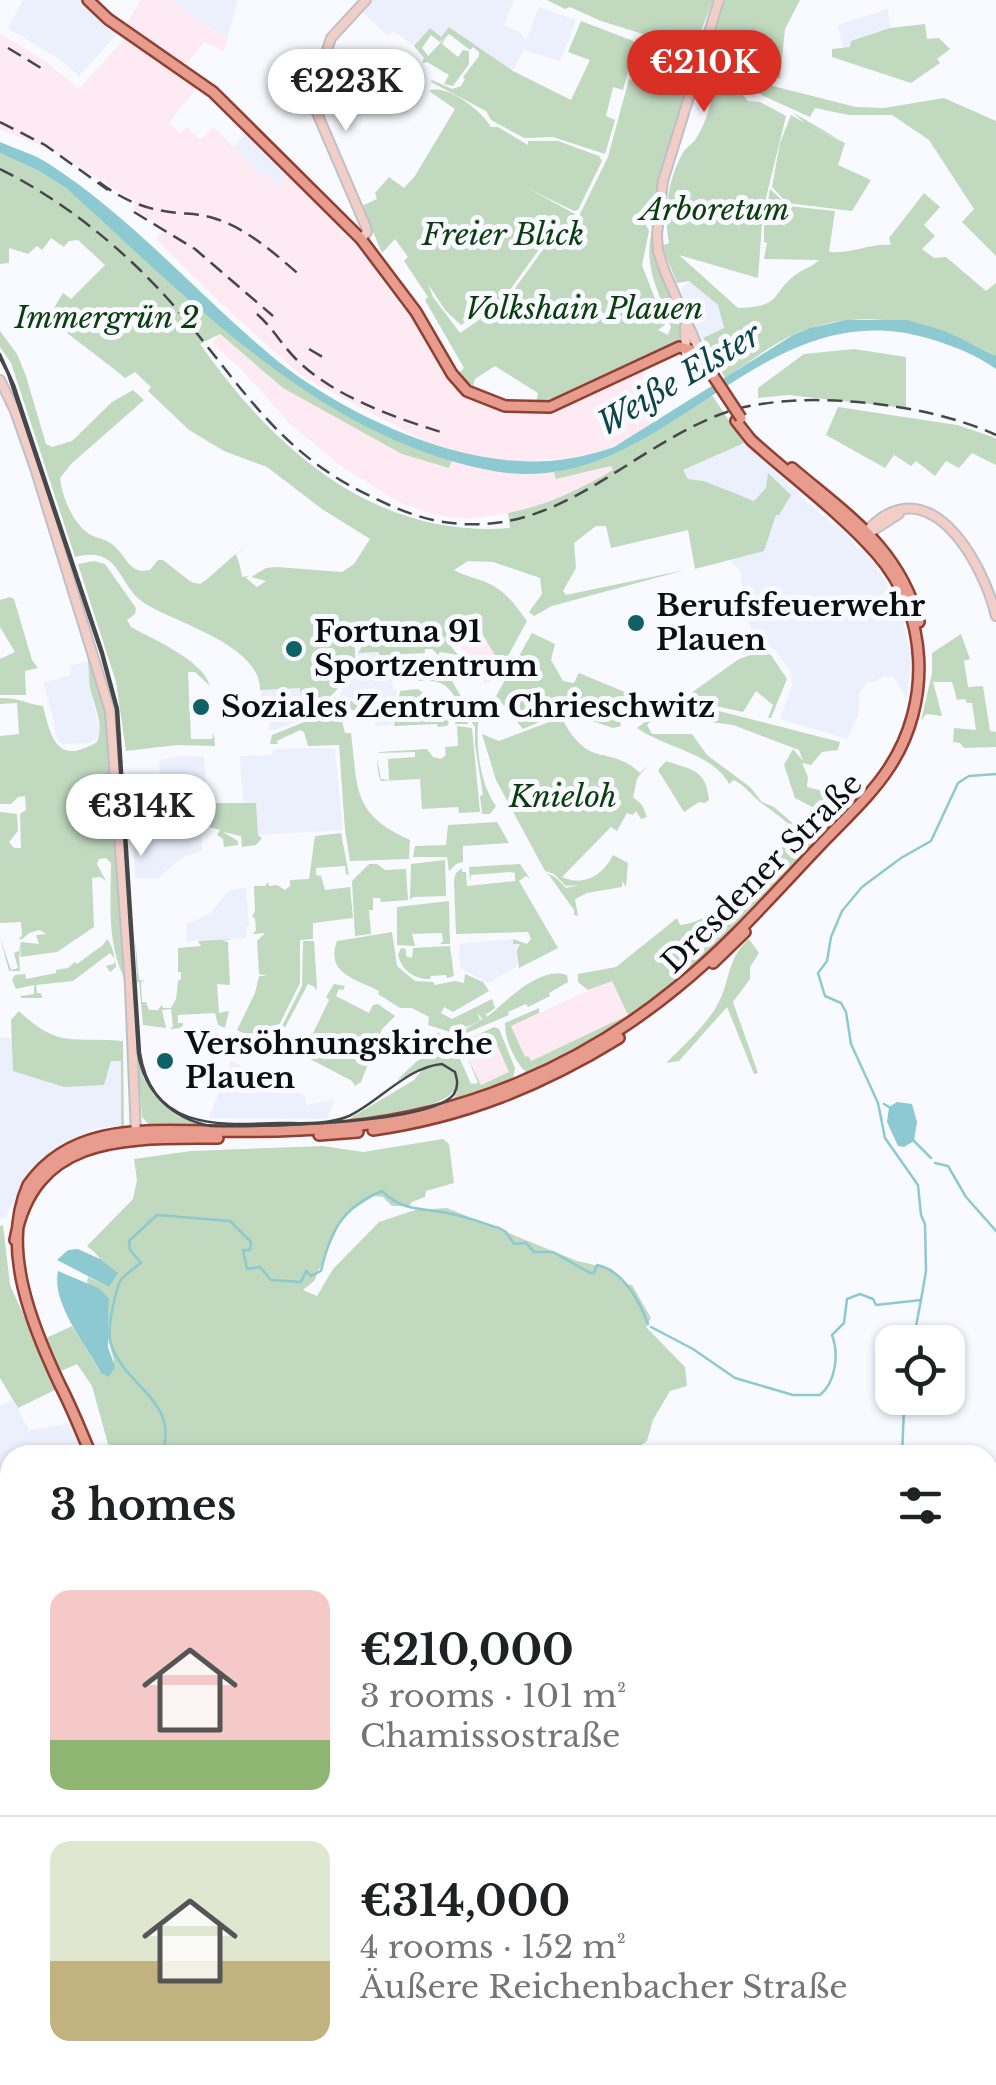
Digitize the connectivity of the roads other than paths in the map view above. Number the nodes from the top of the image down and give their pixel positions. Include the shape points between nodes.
1 (88, 0) edge
2 (366, 0) edge
3 (720, 0) edge
4 (360, 238) junction
5 (679, 304) junction
6 (686, 351) junction
7 (704, 367) junction
8 (0, 380) edge
9 (738, 420) junction
10 (865, 533) junction
11 (996, 616) edge
12 (138, 1134) junction
13 (13, 1262) junction
14 (86, 1445) edge

1 - 4 main road via 214,92
2 - 4 street via 330,38 311,96 366,227
3 - 5 street via 660,203 658,251
4 - 6 main road via 458,382 486,401 550,407
5 - 6 street
5 - 7 street
6 - 7 main road
7 - 9 main road, bridge
8 - 12 street via 40,484 110,710
9 - 10 main road
9 - 10 main road via 807,490
10 - 11 street via 888,512 906,508 941,520 974,559
10 - 12 main road via 903,578 922,632 918,720 891,771 701,967 627,1025 559,1065 471,1101 384,1122
12 - 13 main road via 84,1150 48,1174 21,1215
12 - 13 main road via 100,1136 50,1162 24,1193 10,1230
13 - 14 main road via 28,1317

